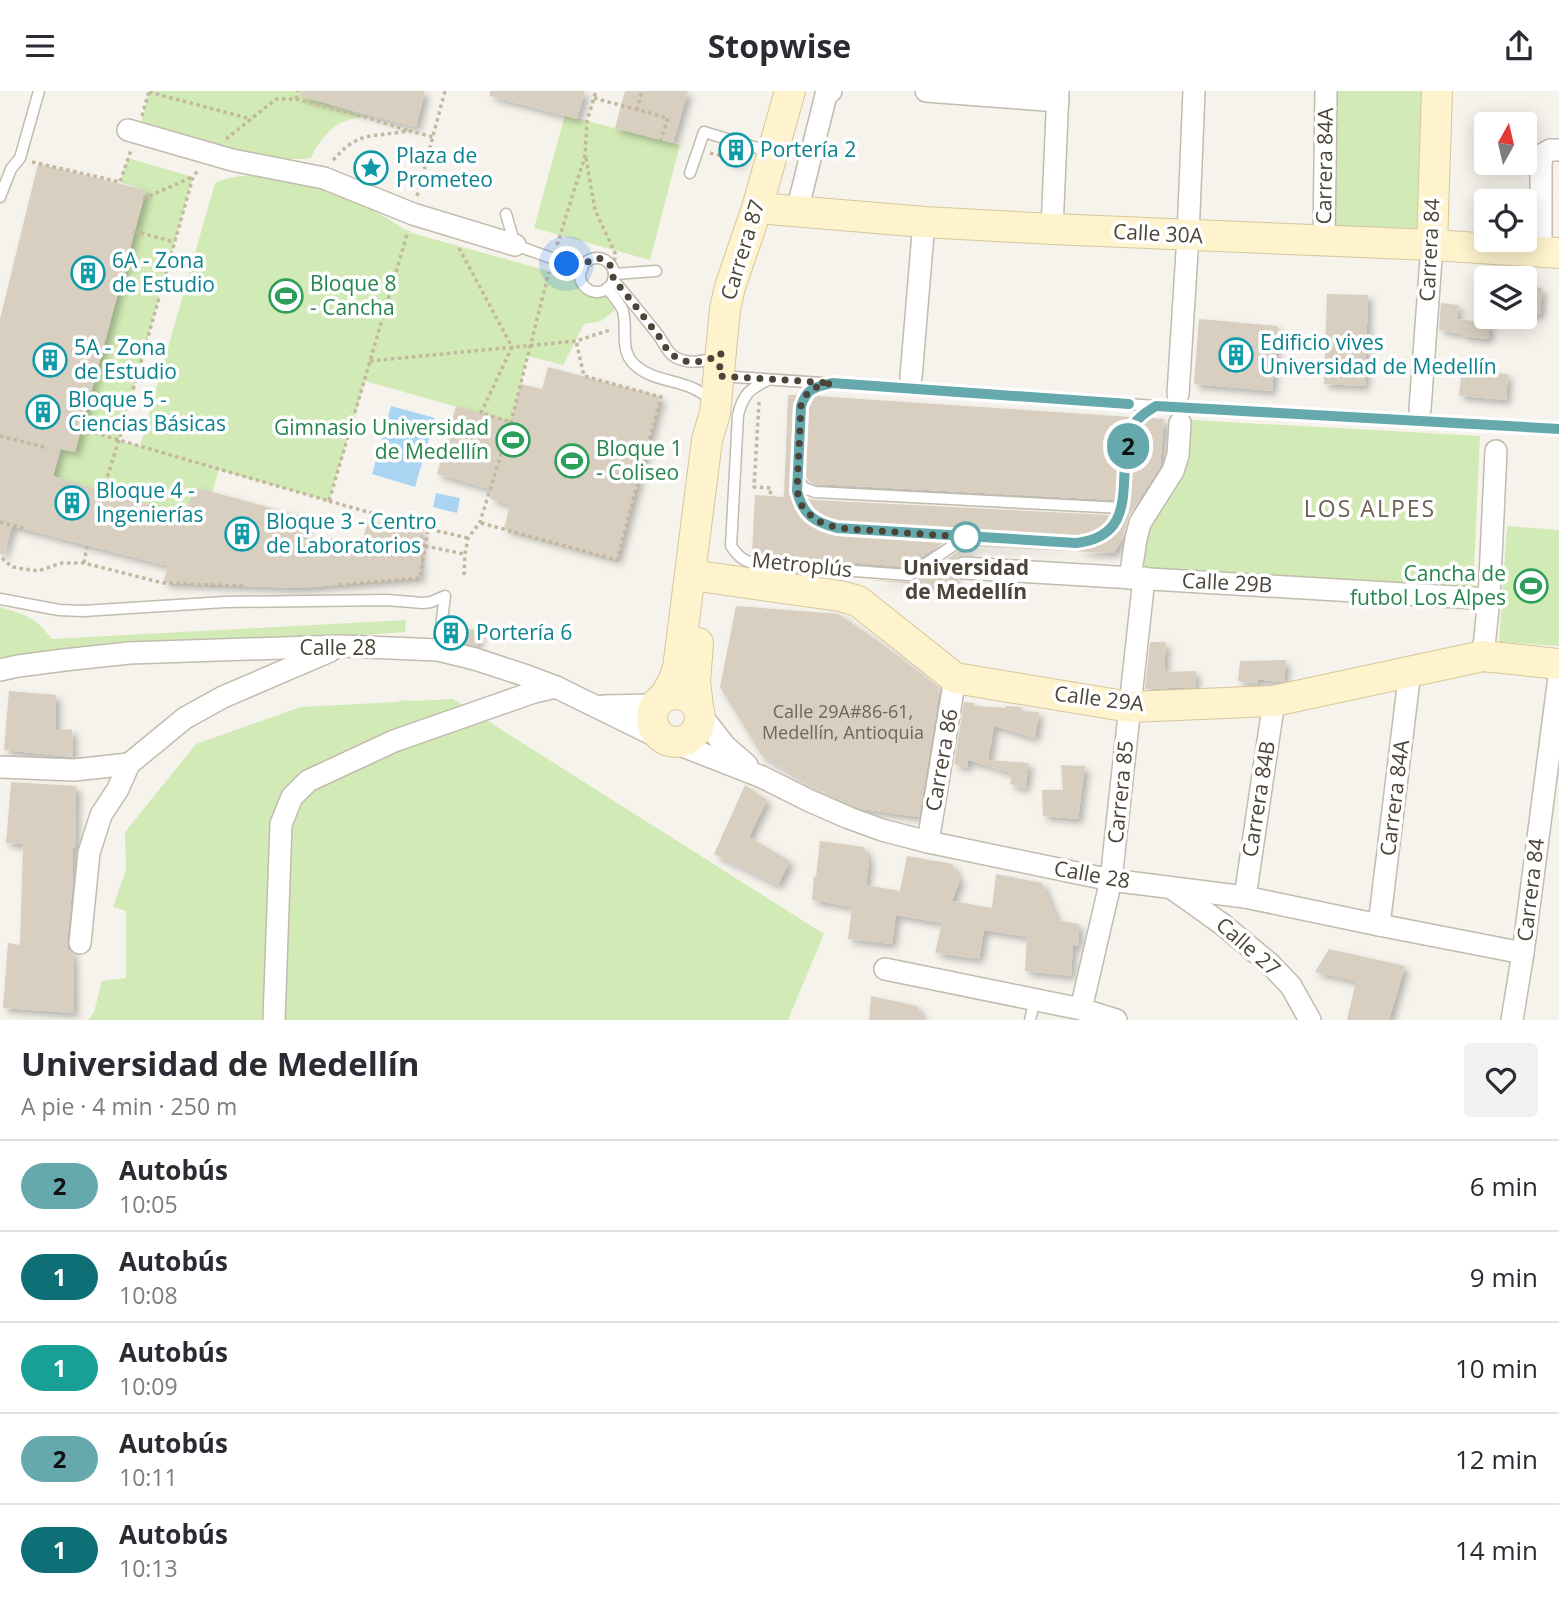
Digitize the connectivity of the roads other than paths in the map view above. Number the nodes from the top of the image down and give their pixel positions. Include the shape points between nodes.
1 (38, 91) edge
2 (790, 91) edge
3 (831, 91) edge
4 (926, 91) edge
5 (1195, 91) edge
6 (1326, 91) edge
7 (1437, 91) edge
8 (1058, 96) edge
9 (128, 130) dead end
10 (1559, 151) edge
11 (771, 161) junction
12 (690, 173) dead end
13 (0, 197) edge
14 (757, 208) junction
15 (797, 211) junction
16 (506, 214) dead end
17 (925, 222) junction
18 (1052, 229) junction
19 (1188, 236) junction
20 (1324, 240) junction
21 (515, 245) junction
22 (1432, 245) junction
23 (1550, 252) edge
24 (582, 269) junction
25 (656, 271) dead end
26 (609, 283) junction
27 (720, 364) junction
28 (911, 377) dead end
29 (770, 379) junction
30 (832, 383) junction
31 (1178, 394) dead end
32 (1156, 406) junction
33 (1420, 409) dead end
34 (716, 410) junction
35 (1180, 423) dead end
36 (1559, 429) edge
37 (1496, 451) dead end
38 (798, 479) junction
39 (1122, 508) junction
40 (966, 537) junction
41 (964, 568) dead end
42 (705, 577) junction
43 (1137, 578) junction
44 (0, 599) edge
45 (1489, 599) junction
46 (342, 646) junction
47 (438, 650) junction
48 (1483, 656) junction
49 (1559, 664) edge
50 (0, 670) edge
51 (1410, 671) junction
52 (1559, 677) edge
53 (956, 678) junction
54 (556, 687) junction
55 (660, 701) junction
56 (1274, 701) junction
57 (588, 703) junction
58 (1130, 707) junction
59 (699, 711) junction
60 (668, 740) junction
61 (129, 764) junction
62 (0, 767) edge
63 (762, 777) junction
64 (1552, 783) edge
65 (928, 842) junction
66 (1111, 880) junction
67 (1172, 888) junction
68 (1245, 897) junction
69 (1379, 925) junction
70 (80, 943) dead end
71 (1523, 953) junction
72 (885, 969) dead end
73 (1082, 1009) junction
74 (1033, 1010) edge
75 (274, 1020) edge
76 (1116, 1020) edge
77 (1310, 1020) edge
78 (1512, 1020) edge

1 - 13 lane via 19,158
2 - 11 street, Carrera 87
3 - 15 street
4 - 8 street
5 - 19 street
6 - 20 street, Carrera 84A
7 - 22 street, Carrera 84
8 - 18 street
9 - 21 street via 213,149 232,160 324,178 410,223
10 - 23 street via 1543,154 1541,163
11 - 12 lane via 704,132
11 - 14 street, Carrera 87
14 - 15 street, Calle 30A
14 - 27 street, Carrera 87 via 730,287
15 - 17 street, Calle 30A
16 - 21 lane
17 - 18 street, Calle 30A
17 - 28 street
18 - 19 street, Calle 30A
19 - 20 street, Calle 30A
19 - 31 street
20 - 22 street, Calle 30A
21 - 24 lane
22 - 23 street, Calle 30A
22 - 33 street, Carrera 84
24 - 26 lane via 581,280 587,288 597,292
24 - 26 lane via 600,258 610,264
25 - 26 lane
26 - 27 lane via 672,355 684,361
26 - 34 lane via 622,308 624,340 633,363 648,374 693,387 710,399
27 - 29 lane
27 - 34 street, Carrera 87
29 - 30 lane
29 - 40 lane, Metroplús via 746,394 738,415 731,546 737,556 759,564 909,575
30 - 32 lane
30 - 38 lane, Metroplús via 809,390 801,406
32 - 36 lane
32 - 39 lane via 1143,414 1130,434
34 - 42 street, Carrera 87 via 719,441
34 - 55 street, Carrera 87 via 707,440 678,668
35 - 43 street, Carrera 85 via 1173,471 1140,523
37 - 45 street
38 - 39 lane via 804,488 815,492
38 - 40 lane, Metroplús via 802,506 823,524
39 - 40 lane, Metroplús via 1113,525 1090,542
41 - 43 street, Calle 29B
42 - 53 street, Calle 29A via 858,601
42 - 59 street, Carrera 87 via 695,682
43 - 45 street, Calle 29B
43 - 58 street, Carrera 85
44 - 47 lane via 83,611 225,602 423,603 444,596
45 - 48 street
46 - 47 street, Calle 28
46 - 50 street, Calle 28 via 129,653
46 - 61 street via 185,718
47 - 54 street, Calle 28
48 - 49 street, Calle 29A
48 - 51 street, Calle 29A
51 - 56 street, Calle 29A
51 - 69 street, Carrera 84A
52 - 64 street, Carrera 84
53 - 58 street, Calle 29A
53 - 65 street, Carrera 86
54 - 57 street, Calle 28
54 - 75 street via 394,741 308,781 292,797 281,824
55 - 57 street via 607,706
55 - 59 street via 672,694 687,697
55 - 60 street via 651,719 655,732
56 - 58 street, Calle 29A
56 - 68 street, Carrera 84B
57 - 60 street, Calle 28
58 - 66 street, Carrera 85
59 - 60 street via 695,734 683,742
59 - 63 street via 725,747
60 - 63 street, Calle 28
61 - 62 street via 74,770
61 - 70 street via 102,815 89,853
63 - 65 street, Calle 28 via 849,818
64 - 71 street, Carrera 84
65 - 66 street, Calle 28
66 - 67 street, Calle 28
66 - 73 street, Carrera 85
67 - 68 street, Calle 28
67 - 77 street, Calle 27 via 1270,964 1291,986
68 - 69 street, Calle 28
69 - 71 street, Calle 28
71 - 78 street, Carrera 84
72 - 74 street
73 - 74 street
73 - 76 street

